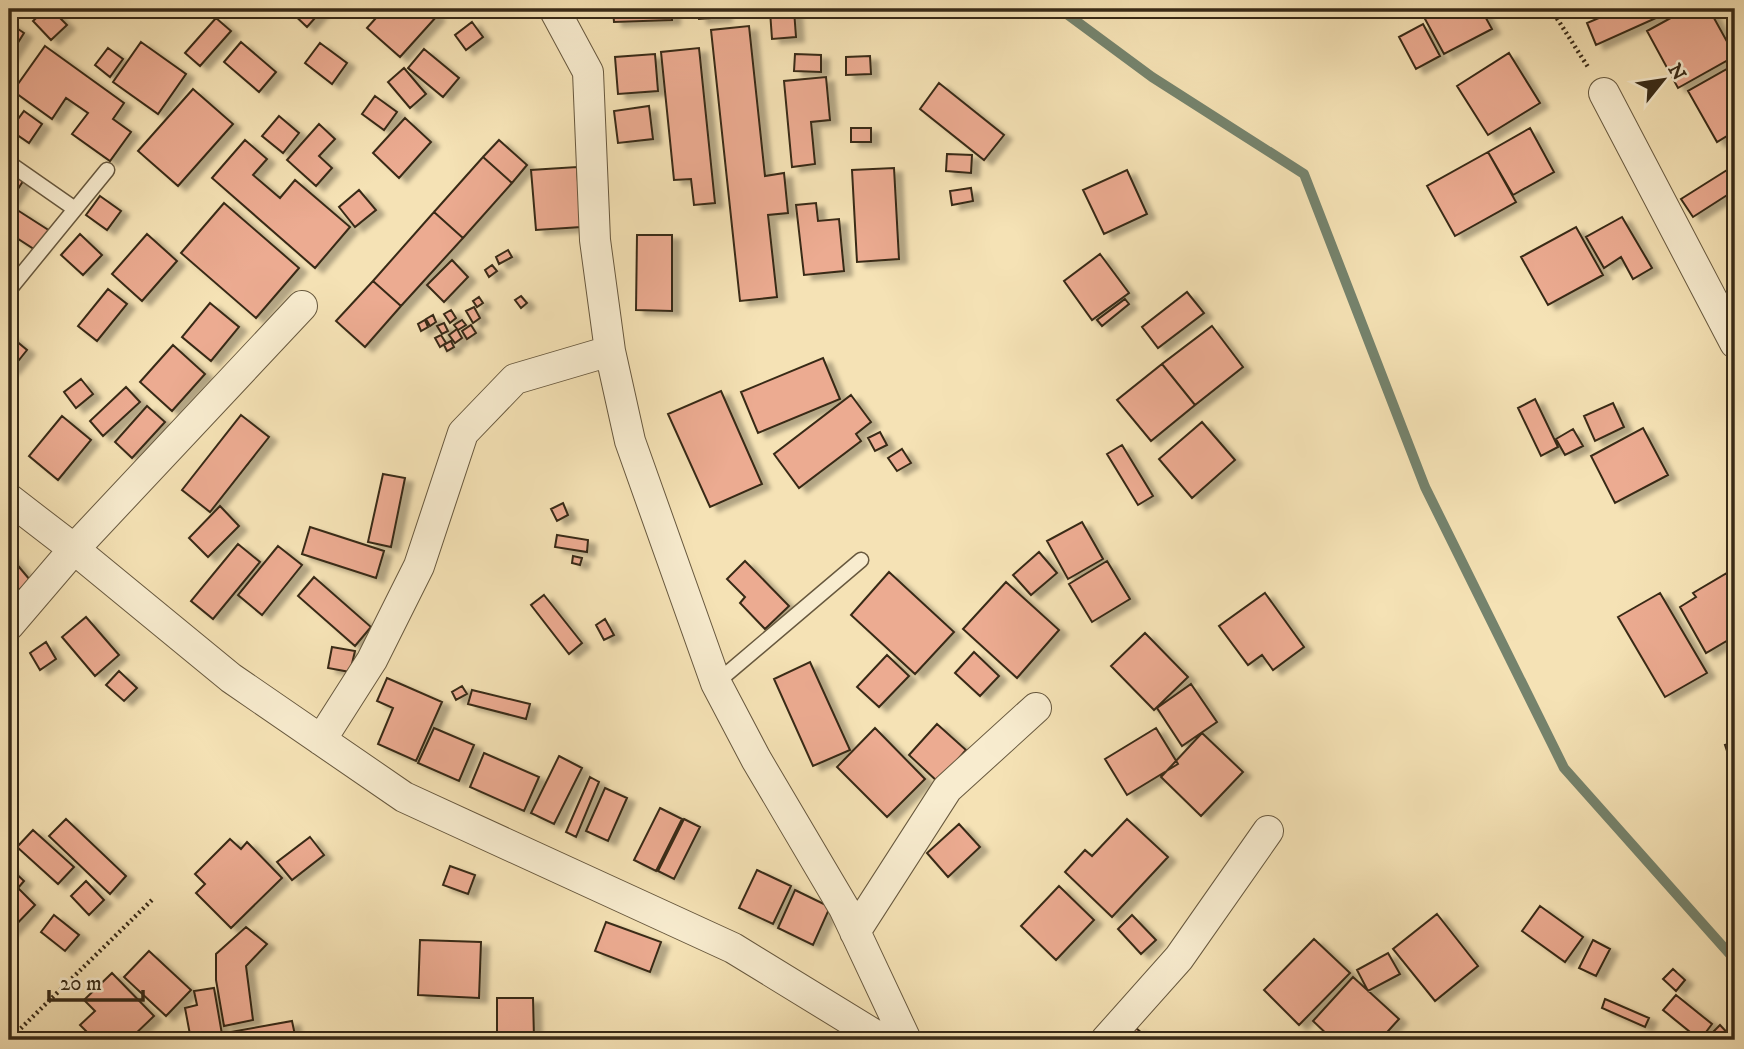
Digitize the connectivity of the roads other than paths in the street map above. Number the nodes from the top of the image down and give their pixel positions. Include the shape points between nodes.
1 (554, 9) edge
2 (1604, 93) road end
3 (9, 163) edge
4 (107, 170) dead end
5 (75, 209) junction
6 (9, 290) edge
7 (302, 306) dead end
8 (1735, 343) edge
9 (610, 351) junction
10 (9, 499) edge
11 (74, 549) junction
12 (861, 560) dead end
13 (9, 625) edge
14 (716, 683) junction
15 (1036, 708) dead end
16 (321, 740) junction
17 (1268, 831) dead end
18 (855, 932) junction
19 (883, 1040) edge
20 (906, 1040) edge
21 (1106, 1040) edge

1 - 9 street via 588,72 595,240
2 - 8 street
3 - 5 lane
4 - 5 lane
5 - 6 lane
7 - 11 street
9 - 14 street via 630,441
9 - 16 street via 515,379 463,433 419,566 372,660
10 - 11 street
11 - 13 street
11 - 16 street via 231,678
12 - 14 lane
14 - 18 street
15 - 18 street via 947,789
16 - 19 street via 404,797 733,948
17 - 21 street via 1179,958
18 - 20 street

